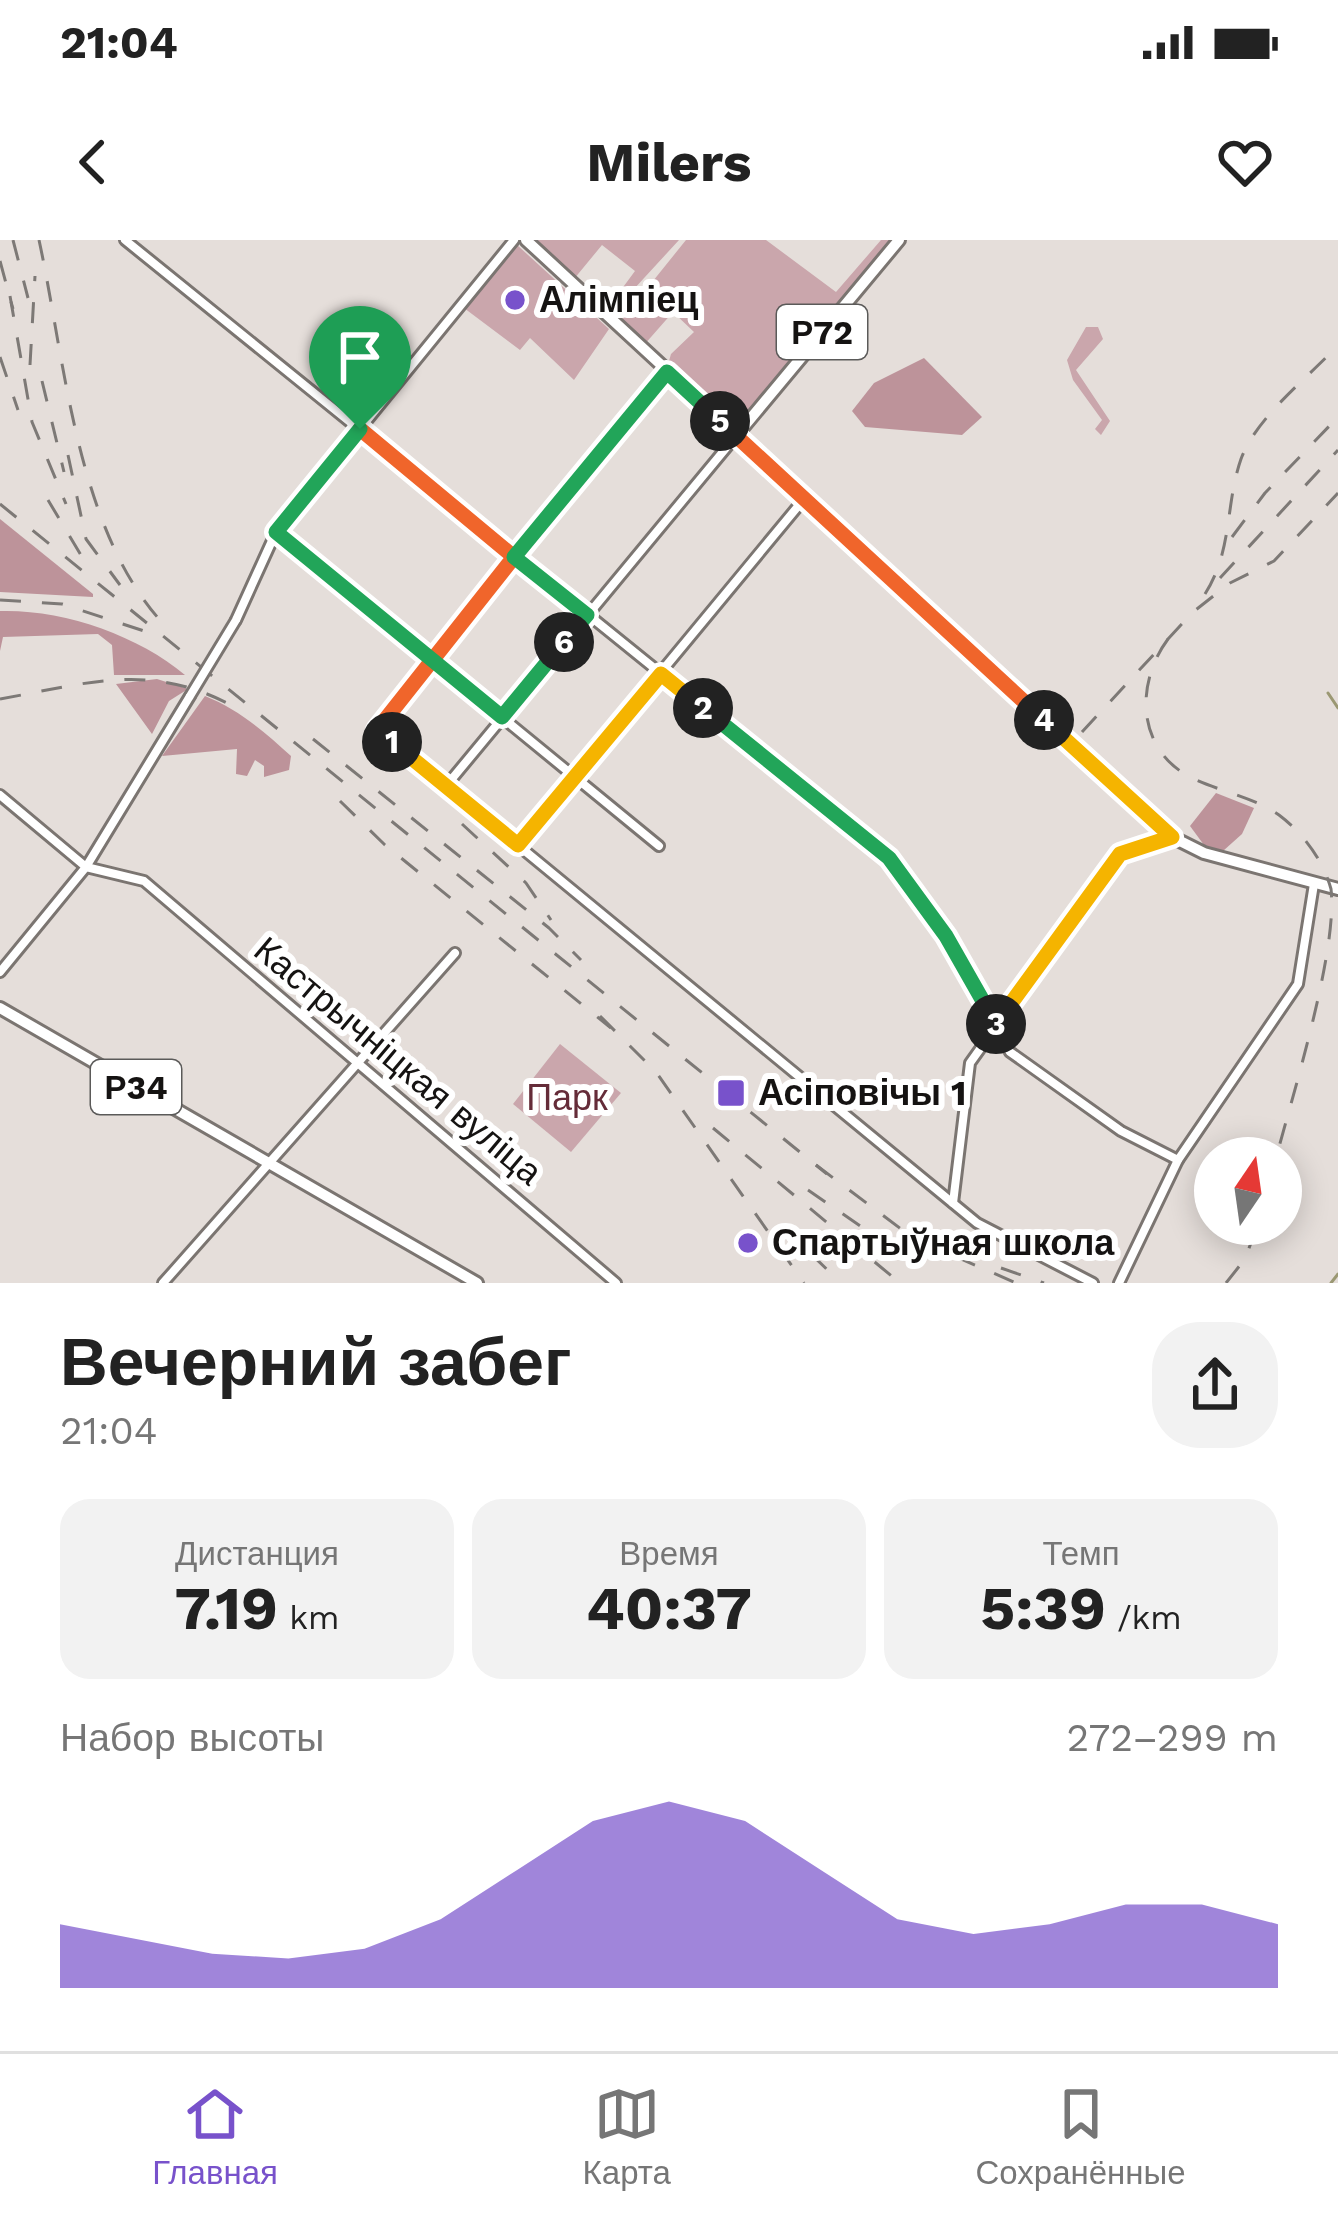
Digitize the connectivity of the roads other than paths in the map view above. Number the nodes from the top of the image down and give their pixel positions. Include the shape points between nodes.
1 (125, 240) edge
2 (514, 240) edge
3 (526, 240) edge
4 (899, 240) edge
5 (667, 372) junction
6 (360, 429) junction
7 (736, 436) junction
8 (804, 500) junction
9 (276, 532) junction
10 (514, 557) junction
11 (587, 615) junction
12 (432, 660) junction
13 (661, 674) junction
14 (502, 717) junction
15 (576, 776) junction
16 (446, 786) junction
17 (3, 797) edge
18 (1172, 837) junction
19 (518, 845) junction
20 (659, 846) dead end
21 (86, 867) junction
22 (1314, 884) junction
23 (1338, 889) edge
24 (455, 952) dead end
25 (0, 972) edge
26 (0, 1008) edge
27 (995, 1026) junction
28 (358, 1064) junction
29 (1178, 1160) junction
30 (273, 1164) junction
31 (953, 1203) junction
32 (163, 1283) edge
33 (477, 1283) edge
34 (616, 1283) edge
35 (1093, 1283) edge
36 (1119, 1283) edge

1 - 6 street
2 - 6 street
3 - 5 main road
4 - 7 main road, Р72
5 - 7 main road
5 - 10 street
6 - 9 street
6 - 10 street
7 - 8 main road
7 - 11 street
8 - 13 street
8 - 18 main road
9 - 12 street
9 - 21 street, bridge via 236,620
10 - 11 street
10 - 12 street
11 - 13 street
11 - 14 street
12 - 14 street
12 - 16 street via 377,730
13 - 15 street
13 - 27 street via 889,858
14 - 15 street
14 - 16 street
15 - 19 street
15 - 20 street
16 - 19 street
17 - 21 street
18 - 22 main road
18 - 27 street via 1120,854
19 - 31 street
21 - 25 street
21 - 28 street, Кастрычніцкая вуліца via 144,880
22 - 23 main road
22 - 29 street via 1298,984
24 - 28 street
26 - 30 main road, Р34
27 - 29 street via 1033,1071
27 - 31 street via 969,1066
28 - 30 street
28 - 34 street, Кастрычніцкая вуліца
29 - 36 street
30 - 32 street
30 - 33 main road, Р34
31 - 35 street via 982,1227

